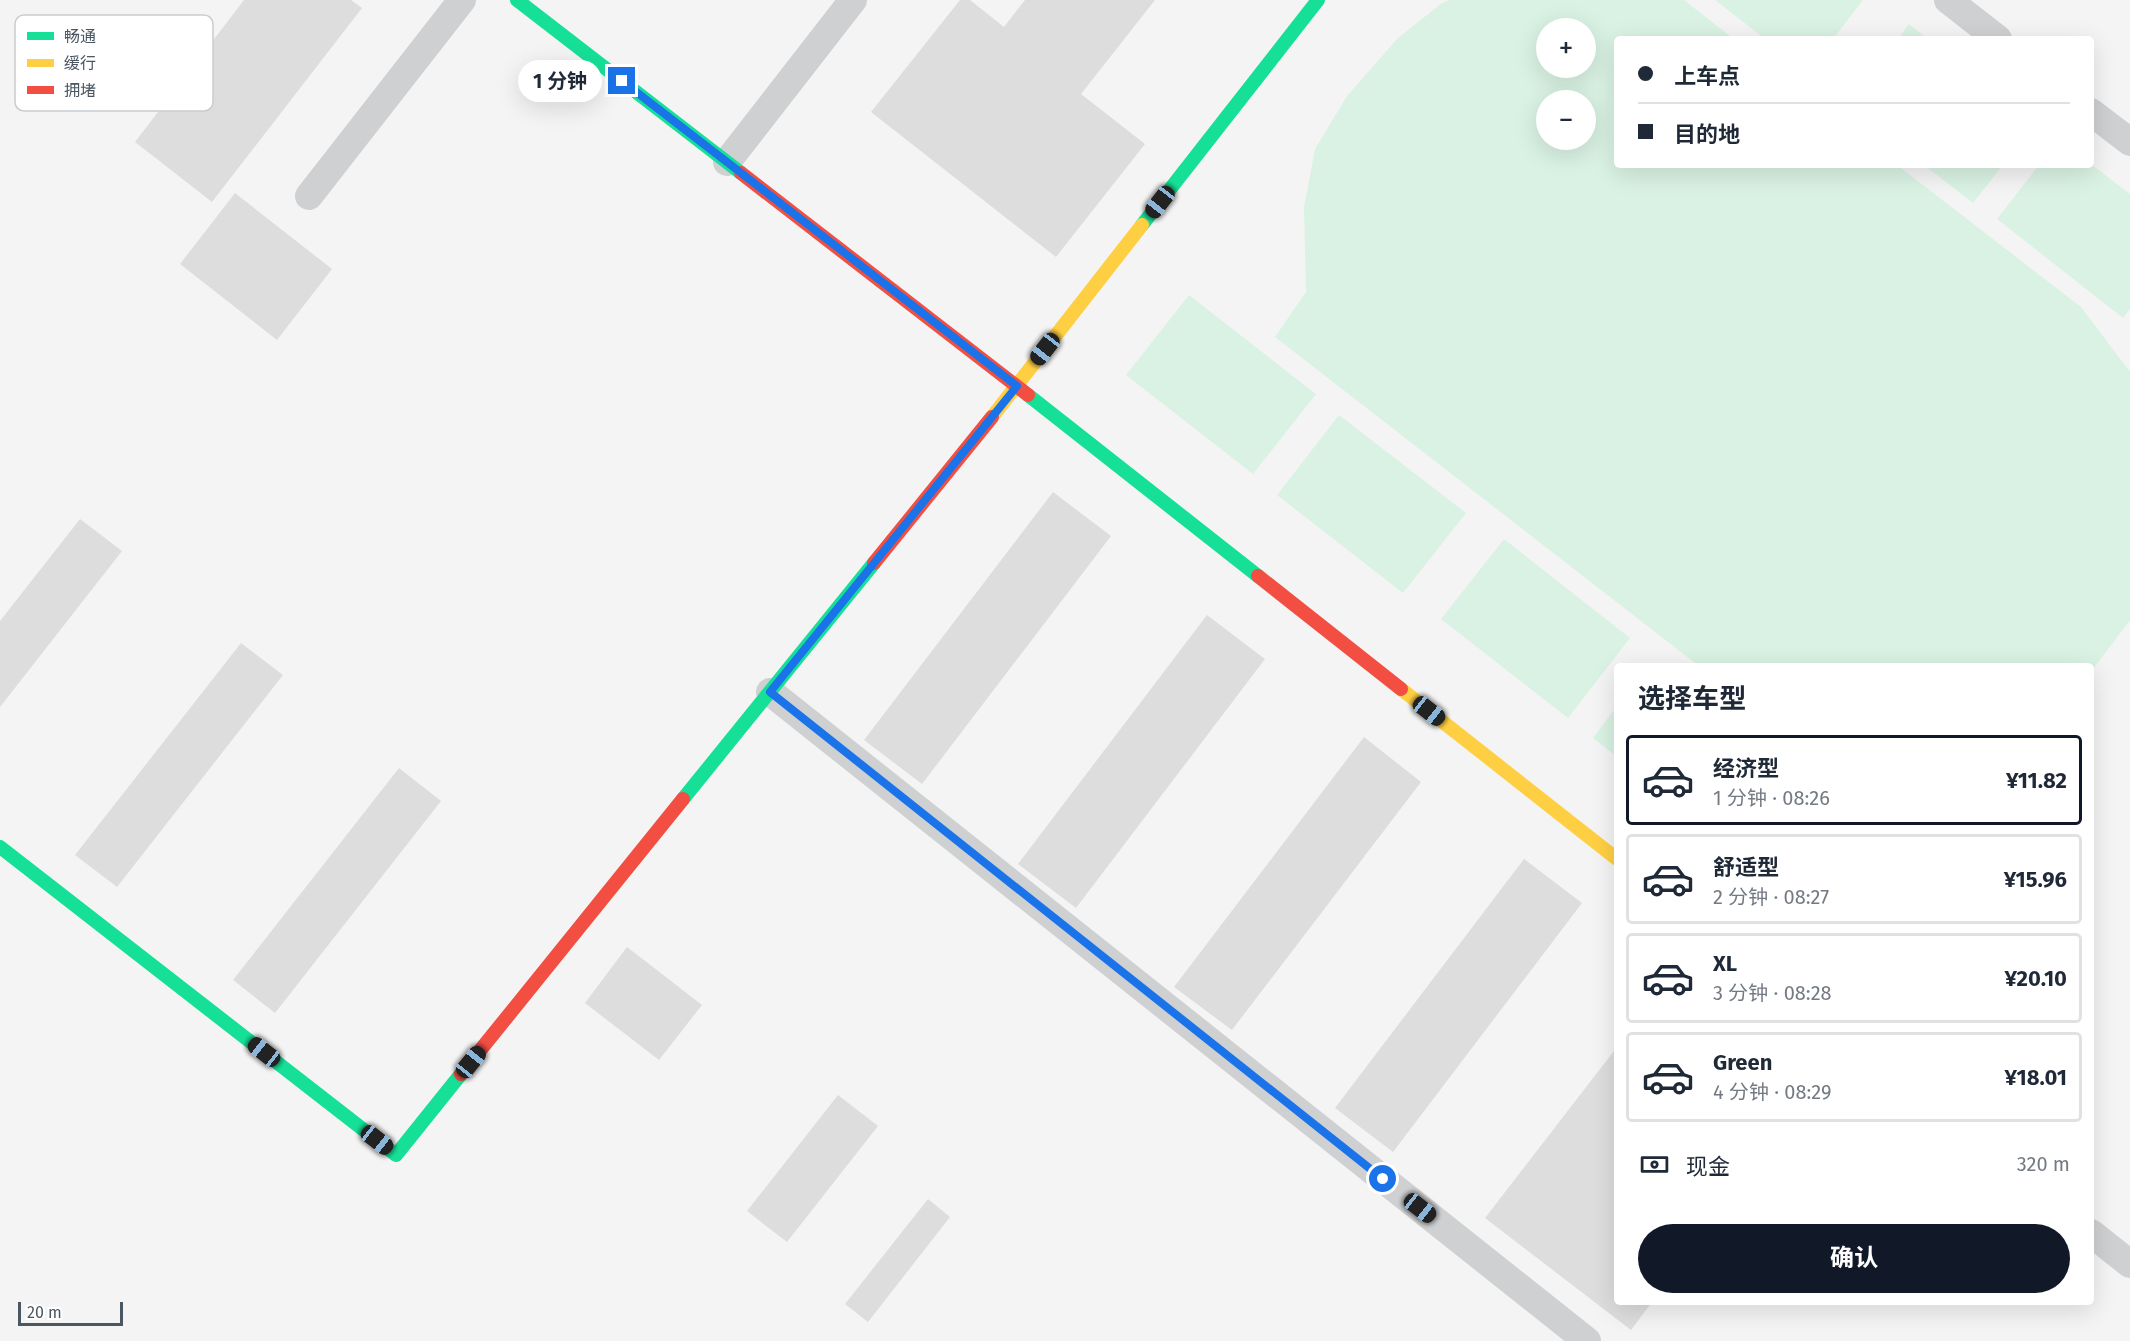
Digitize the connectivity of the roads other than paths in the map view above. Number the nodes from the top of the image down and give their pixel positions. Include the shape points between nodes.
1 (462, 0) edge
2 (517, 0) edge
3 (853, 0) edge
4 (1318, 0) edge
5 (1948, 0) edge
6 (1994, 36) edge
7 (2094, 114) edge
8 (2130, 142) edge
9 (727, 162) junction
10 (309, 196) dead end
11 (1017, 386) junction
12 (770, 692) junction
13 (0, 848) edge
14 (1614, 858) edge
15 (2094, 1235) edge
16 (2130, 1264) edge
17 (1587, 1341) edge

1 - 10 street
2 - 9 street
3 - 9 street
4 - 11 street
5 - 6 street
7 - 8 street
9 - 11 street
11 - 12 street
11 - 14 street
12 - 13 street via 396,1155
12 - 17 street
15 - 16 street

